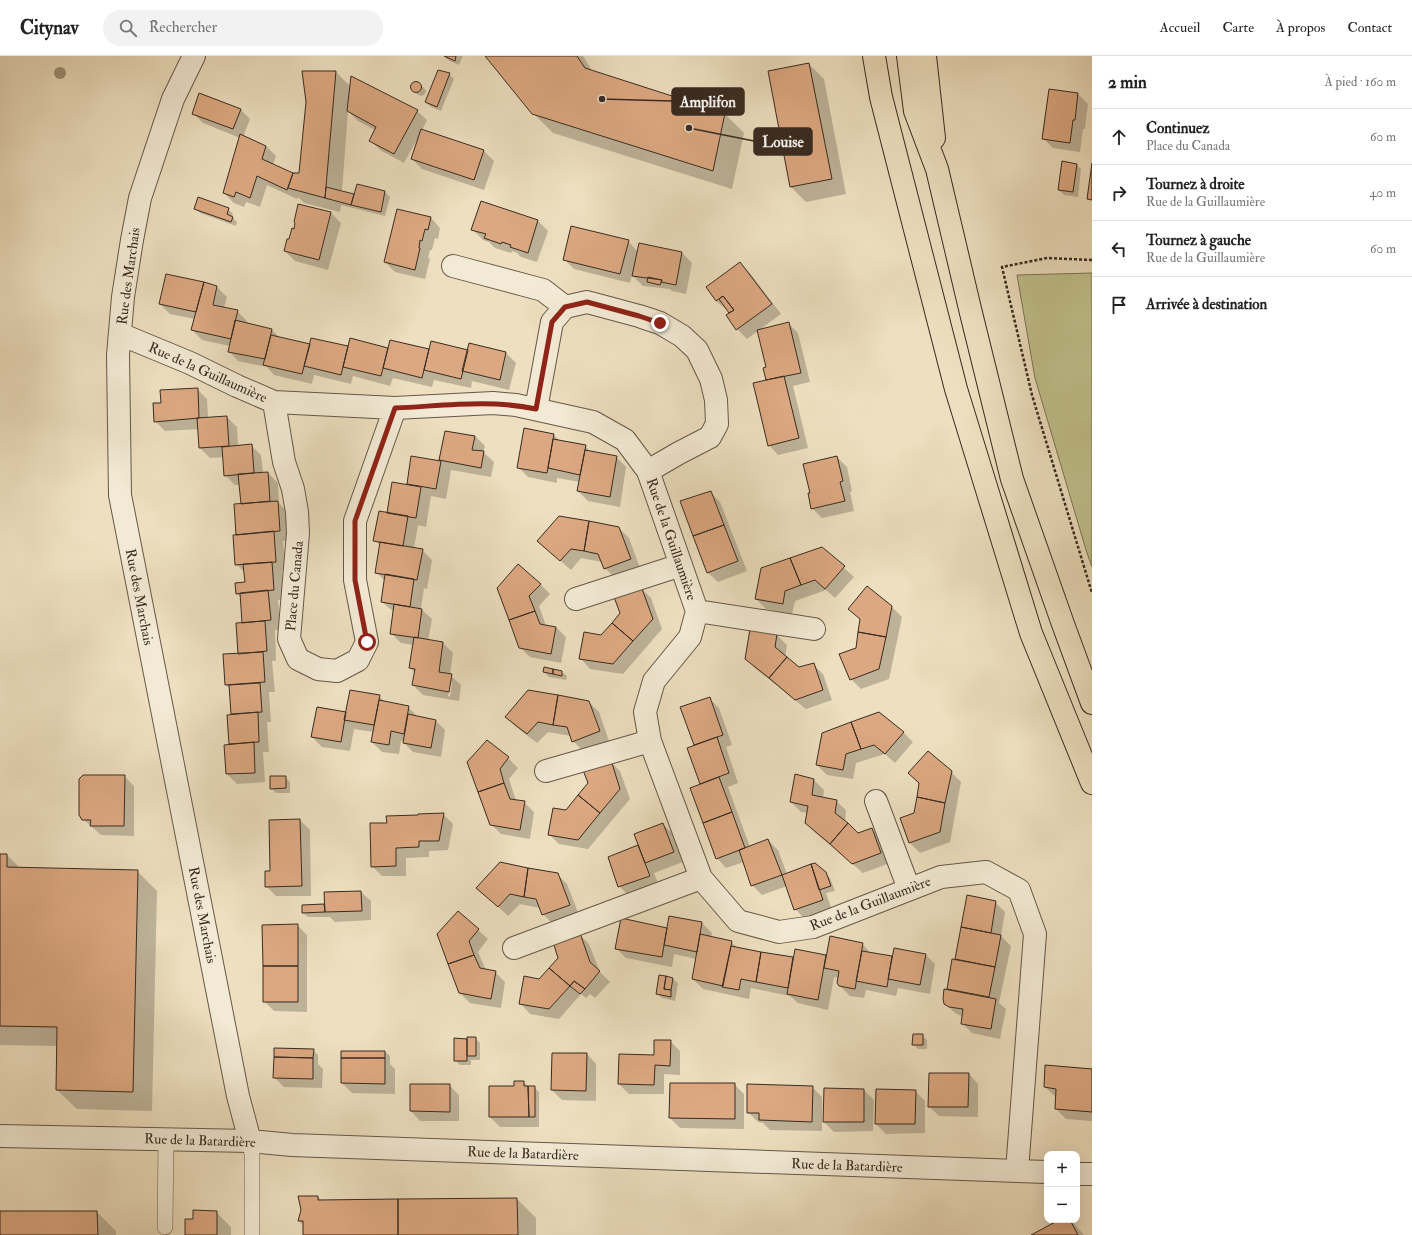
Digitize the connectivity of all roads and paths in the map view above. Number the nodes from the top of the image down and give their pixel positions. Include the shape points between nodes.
1 (194, 56) edge
2 (874, 56) edge
3 (908, 56) edge
4 (925, 56) edge
5 (931, 56) edge
6 (937, 169) junction
7 (1092, 260) edge
8 (453, 266) dead end
9 (565, 307) junction
10 (120, 334) junction
11 (274, 402) junction
12 (395, 408) junction
13 (536, 409) junction
14 (648, 471) junction
15 (681, 565) junction
16 (1092, 593) edge
17 (576, 599) dead end
18 (697, 611) junction
19 (814, 629) dead end
20 (1092, 703) edge
21 (650, 741) junction
22 (546, 771) dead end
23 (1092, 783) edge
24 (876, 801) dead end
25 (701, 878) junction
26 (909, 889) junction
27 (514, 948) dead end
28 (0, 1136) edge
29 (166, 1139) junction
30 (250, 1141) junction
31 (1017, 1171) junction
32 (1044, 1172) edge
33 (1080, 1174) edge
34 (1092, 1174) edge
35 (165, 1227) dead end
36 (252, 1235) edge

1 - 10 street, Rue des Marchais via 173,99 140,198
2 - 23 main road via 881,97 956,389 1032,633
3 - 6 main road via 915,111
4 - 6 main road
5 - 6 main road
6 - 20 main road via 1012,479
7 - 16 path via 1047,258 1002,267 1032,395
8 - 9 street via 543,290
9 - 13 street via 552,322
9 - 14 street, Rue de la Guillaumière via 587,302 639,316 660,323 682,336 697,350 711,379 716,400 717,424 710,437
10 - 11 street, Rue de la Guillaumière via 190,362
10 - 30 street, Rue des Marchais via 120,495 238,1096
11 - 12 street, Rue de la Guillaumière
11 - 12 street, Place du Canada via 284,462 297,512 298,533 289,639 298,659 318,670 337,671 358,660 367,642 355,580 355,521
12 - 13 street, Rue de la Guillaumière via 493,403
13 - 14 street, Rue de la Guillaumière via 593,422 625,440
14 - 15 street, Rue de la Guillaumière
15 - 17 street
15 - 18 street, Rue de la Guillaumière
18 - 19 street
18 - 21 street, Rue de la Guillaumière via 690,637 654,681 645,712
21 - 22 street
21 - 25 street, Rue de la Guillaumière
24 - 26 street
25 - 26 street, Rue de la Guillaumière via 738,921 779,932 813,927
25 - 27 street
26 - 31 street, Rue de la Guillaumière via 941,877 986,872 1019,890 1035,934
28 - 29 street, Rue de la Batardière
29 - 30 street, Rue de la Batardière
29 - 35 lane
30 - 31 street, Rue de la Batardière
30 - 36 lane
31 - 32 street, Rue de la Batardière
33 - 34 street

